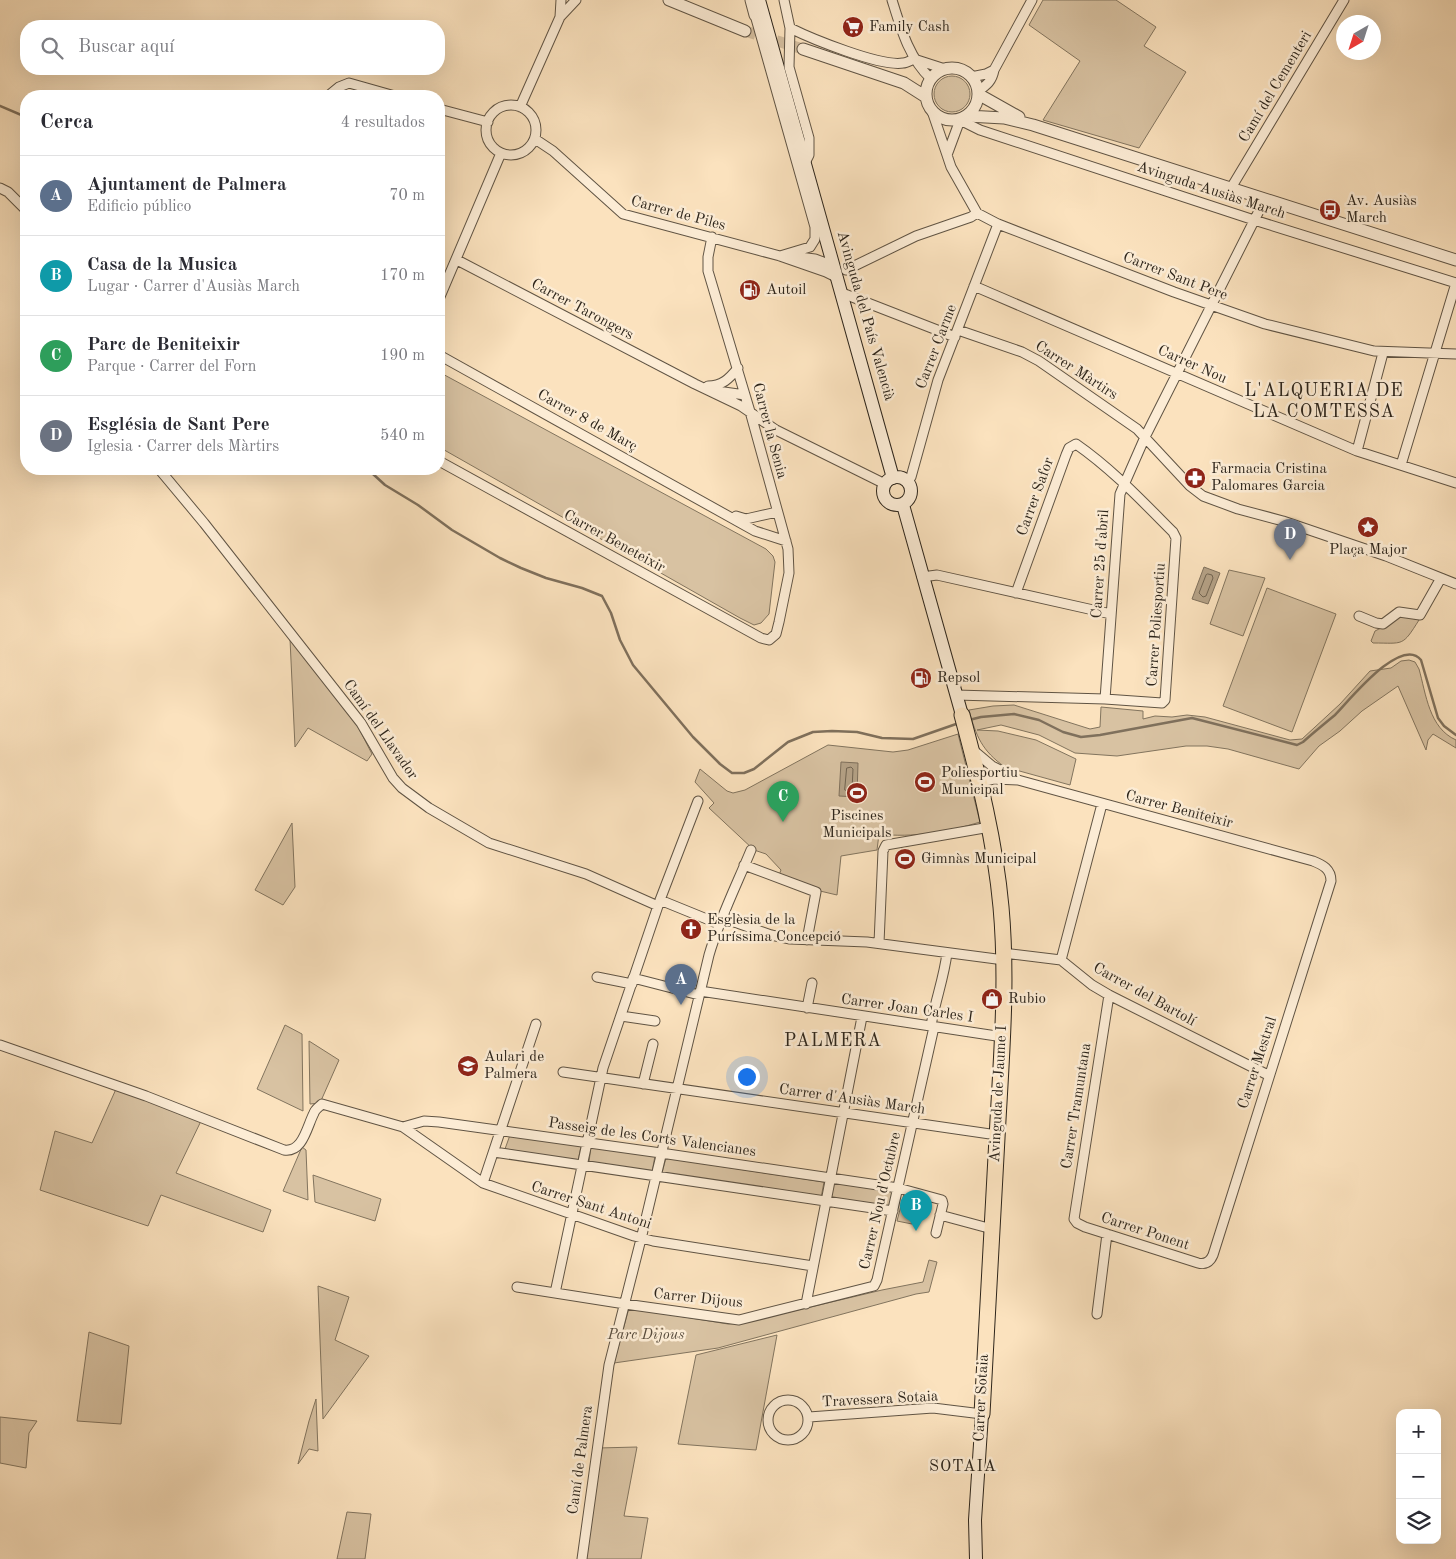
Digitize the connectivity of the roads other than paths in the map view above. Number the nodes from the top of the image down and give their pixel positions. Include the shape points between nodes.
1 (561, 0) edge
2 (576, 0) edge
3 (669, 0) edge
4 (751, 0) edge
5 (759, 0) edge
6 (784, 0) edge
7 (892, 0) edge
8 (1032, 0) edge
9 (1344, 0) edge
10 (681, 4) edge
11 (560, 18) junction
12 (760, 18) junction
13 (790, 28) junction
14 (745, 31) tunnel mouth
15 (803, 49) tunnel mouth
16 (774, 53) junction
17 (914, 59) junction
18 (770, 66) junction
19 (945, 69) junction
20 (994, 70) junction
21 (971, 76) junction
22 (930, 79) junction
23 (904, 83) junction
24 (335, 90) edge
25 (374, 90) edge
26 (978, 92) junction
27 (926, 97) junction
28 (520, 107) junction
29 (445, 111) edge
30 (932, 111) junction
31 (964, 118) junction
32 (488, 122) junction
33 (1033, 125) junction
34 (535, 139) junction
35 (501, 153) junction
36 (946, 155) junction
37 (805, 163) junction
38 (0, 188) edge
39 (1231, 188) junction
40 (1264, 199) junction
41 (20, 204) edge
42 (977, 213) junction
43 (1254, 220) junction
44 (998, 224) junction
45 (712, 237) junction
46 (780, 256) junction
47 (457, 260) junction
48 (1456, 260) edge
49 (840, 271) junction
50 (1456, 283) edge
51 (445, 286) edge
52 (974, 286) junction
53 (842, 293) junction
54 (1211, 305) junction
55 (956, 333) junction
56 (1383, 353) junction
57 (1434, 353) junction
58 (1456, 354) edge
59 (445, 359) edge
60 (738, 368) junction
61 (1177, 373) junction
62 (695, 384) junction
63 (745, 395) junction
64 (751, 415) junction
65 (1144, 437) junction
66 (1357, 451) junction
67 (445, 464) edge
68 (1401, 465) junction
69 (164, 475) edge
70 (889, 481) junction
71 (908, 482) junction
72 (1124, 483) junction
73 (1456, 483) edge
74 (903, 505) junction
75 (722, 512) junction
76 (777, 512) junction
77 (786, 541) junction
78 (922, 577) junction
79 (1441, 578) junction
80 (1456, 584) edge
81 (1016, 593) junction
82 (1111, 614) junction
83 (1359, 616) dead end
84 (776, 634) joint
85 (956, 695) junction
86 (1105, 699) junction
87 (962, 714) joint
88 (969, 742) junction
89 (998, 770) junction
90 (978, 776) junction
91 (1018, 780) junction
92 (698, 801) dead end
93 (1102, 804) junction
94 (990, 827) junction
95 (751, 850) dead end
96 (744, 865) junction
97 (1330, 872) joint
98 (659, 903) junction
99 (721, 921) junction
100 (807, 940) junction
101 (879, 943) junction
102 (947, 953) junction
103 (1004, 956) junction
104 (1061, 960) junction
105 (597, 977) dead end
106 (633, 981) junction
107 (812, 984) dead end
108 (699, 993) junction
109 (1108, 995) junction
110 (808, 1008) junction
111 (621, 1016) junction
112 (862, 1017) junction
113 (655, 1021) dead end
114 (536, 1024) dead end
115 (933, 1026) junction
116 (1003, 1037) junction
117 (653, 1044) dead end
118 (0, 1045) edge
119 (563, 1072) dead end
120 (1268, 1075) junction
121 (601, 1077) junction
122 (643, 1084) junction
123 (677, 1089) junction
124 (843, 1113) junction
125 (913, 1122) junction
126 (403, 1127) junction
127 (501, 1130) junction
128 (997, 1135) junction
129 (587, 1143) junction
130 (494, 1152) junction
131 (661, 1153) junction
132 (583, 1165) junction
133 (656, 1176) junction
134 (830, 1178) junction
135 (483, 1183) junction
136 (898, 1188) junction
137 (826, 1202) junction
138 (893, 1211) junction
139 (571, 1215) junction
140 (940, 1215) junction
141 (1075, 1221) joint
142 (992, 1229) junction
143 (936, 1234) dead end
144 (1107, 1234) junction
145 (641, 1239) junction
146 (1208, 1262) joint
147 (813, 1266) junction
148 (874, 1286) joint
149 (517, 1287) dead end
150 (555, 1293) junction
151 (988, 1297) joint
152 (625, 1304) junction
153 (806, 1304) junction
154 (1097, 1314) dead end
155 (982, 1414) junction
156 (809, 1418) junction
157 (582, 1559) edge
158 (976, 1559) edge

1 - 11 street
2 - 11 street
3 - 10 street
4 - 12 street
5 - 12 main road, Avinguda del País Valencià
6 - 13 street, Avinguda del País Valencià
7 - 17 street
8 - 20 street
9 - 39 street, Camí del Cementeri
10 - 14 street
11 - 28 street
12 - 16 main road, Avinguda del País Valencià
12 - 18 street, Avinguda del País Valencià
13 - 17 street via 808,38 883,62 903,64
13 - 37 street, Avinguda del País Valencià via 789,67 809,138 809,155
15 - 23 street
16 - 18 street
16 - 37 main road, Avinguda del País Valencià
17 - 19 street
17 - 22 street
18 - 46 street, Avinguda del País Valencià via 815,234 810,247
19 - 21 street via 959,69
19 - 22 street
20 - 21 street
20 - 26 street via 989,83
21 - 26 street
22 - 23 street
22 - 27 street
23 - 27 street
24 - 25 street via 349,83
26 - 31 street via 976,106
26 - 33 street
27 - 30 street
28 - 32 street via 504,106 491,115
28 - 34 street via 534,120
29 - 32 street
30 - 31 street via 944,120
30 - 36 street
31 - 33 street via 1004,118
31 - 36 street
31 - 43 street, Avinguda Ausiàs March via 980,130
32 - 35 street via 488,140
33 - 39 street
34 - 35 street via 524,152 516,155
34 - 45 street, Carrer de Piles via 554,151 623,214
35 - 47 street
36 - 42 street
37 - 49 main road, Avinguda del País Valencià
38 - 41 street
39 - 40 street
40 - 43 street, Carrer 25 d'abril
40 - 48 street
42 - 44 street, Carrer Sant Pere
42 - 49 street via 916,236
43 - 50 street, Avinguda Ausiàs March
43 - 54 street, Carrer 25 d'abril
44 - 52 street, Carrer Carme
44 - 54 street, Carrer Sant Pere
45 - 46 street, Carrer de Piles
45 - 60 street, Carrer la Senia via 708,271
46 - 49 street, Carrer de Piles via 814,259
47 - 51 street
47 - 62 street, Carrer Tarongers
49 - 53 main road, Avinguda del País Valencià
50 - 57 street
52 - 55 street, Carrer Carme
52 - 61 street, Carrer Nou
53 - 55 street
53 - 70 main road, Avinguda del País Valencià
54 - 56 street, Carrer Sant Pere via 1265,324
54 - 61 street, Carrer 25 d'abril
55 - 65 street, Carrer Màrtirs via 1027,354 1129,423
55 - 71 street, Carrer Carme via 931,402
56 - 57 street, Carrer Sant Pere
56 - 66 street
57 - 58 street, Carrer Sant Pere
57 - 68 street
59 - 75 street, Carrer 8 de Març
60 - 62 street, Carrer Tarongers via 718,386
60 - 63 street, Carrer la Senia
61 - 65 street, Carrer 25 d'abril
61 - 66 street, Carrer Nou
62 - 63 street, Carrer Tarongers via 723,393
62 - 64 street, Carrer Tarongers via 741,406
63 - 64 street, Carrer la Senia
64 - 70 street, Carrer Tarongers via 776,430
64 - 76 street, Carrer la Senia
65 - 72 street, Carrer 25 d'abril
65 - 79 street, Carrer Màrtirs via 1203,496 1386,556
66 - 68 street, Carrer Nou
67 - 84 street, Carrer Beneteixir via 761,638 770,640
68 - 73 street, Carrer Nou
69 - 98 street, Camí del Llavador via 361,723 393,778 411,796 489,843 586,874
70 - 71 main road via 901,478
70 - 74 main road via 883,492 887,502 894,506
71 - 74 main road via 911,495
72 - 81 street, Carrer Safor via 1076,444 1069,448
72 - 82 street, Carrer 25 d'abril via 1120,494
72 - 86 street, Carrer Poliesportiu via 1176,538 1165,700 1162,703
74 - 78 main road
75 - 76 street, Carrer 8 de Març via 746,519
75 - 77 street, Carrer 8 de Març via 755,531
76 - 77 street, Carrer la Senia
77 - 84 street, Carrer la Senia via 789,572
78 - 81 street via 937,575
78 - 85 main road
79 - 80 street
79 - 83 street via 1420,615 1399,612 1383,624
81 - 82 street
82 - 86 street, Carrer 25 d'abril
85 - 86 street, Carrer Poliesportiu
85 - 87 main road
87 - 88 highway, Avinguda de Jaume I
88 - 89 street, Carrer Beniteixir via 984,760
88 - 90 highway, Avinguda de Jaume I
89 - 90 street, Carrer Beniteixir via 986,768
89 - 91 street, Carrer Beniteixir
90 - 91 street, Carrer Beniteixir
90 - 94 highway, Avinguda de Jaume I
91 - 93 street, Carrer Beniteixir
92 - 98 street
93 - 97 street, Carrer Beniteixir via 1313,861
93 - 104 street
94 - 101 street via 886,845 883,851
94 - 103 highway, Avinguda de Jaume I
95 - 96 street, Camí de Palmera
96 - 99 street, Camí de Palmera
96 - 100 street via 816,892
97 - 120 street, Carrer Mestral via 1331,881
98 - 99 street, Camí del Llavador
98 - 106 street
99 - 100 street, Camí del Llavador
99 - 108 street, Camí de Palmera
100 - 101 street, Camí del Llavador
101 - 102 street, Camí del Llavador
102 - 103 street, Camí del Llavador
102 - 115 street, Carrer Nou d'Octubre via 933,1012
103 - 104 street
103 - 116 highway, Avinguda de Jaume I
104 - 109 street, Carrer del Bartolí
105 - 106 street, Carrer Joan Carles I
106 - 108 street, Carrer Joan Carles I
106 - 111 street
107 - 110 street
108 - 110 street, Carrer Joan Carles I
108 - 123 street, Camí de Palmera
109 - 120 street, Carrer del Bartolí
109 - 141 street, Carrer Tramuntana via 1073,1216
110 - 112 street, Carrer Joan Carles I
111 - 113 street
111 - 121 street
112 - 115 street, Carrer Joan Carles I
112 - 124 street
114 - 127 street
115 - 116 street, Carrer Joan Carles I
115 - 125 street, Carrer Nou d'Octubre
116 - 128 highway, Avinguda de Jaume I
117 - 122 street
118 - 126 street, Carrer Sant Antoni via 146,1096 284,1150 298,1146 314,1111 322,1104
119 - 121 street, Carrer d'Ausiàs March
120 - 146 street, Carrer Mestral
121 - 122 street, Carrer d'Ausiàs March
121 - 129 street
122 - 123 street, Carrer d'Ausiàs March
123 - 124 street, Carrer d'Ausiàs March
123 - 131 street, Camí de Palmera
124 - 125 street, Carrer d'Ausiàs March
124 - 134 street
125 - 128 street, Carrer d'Ausiàs March
125 - 136 street, Carrer Nou d'Octubre
126 - 127 street, Passeig de les Corts Valencianes via 432,1121
126 - 135 street, Carrer Sant Antoni
127 - 129 street, Passeig de les Corts Valencianes
127 - 130 street
128 - 142 highway, Avinguda de Jaume I
129 - 131 street, Passeig de les Corts Valencianes
129 - 132 street
130 - 132 street
130 - 135 street
131 - 133 street, Camí de Palmera
131 - 134 street, Passeig de les Corts Valencianes
132 - 133 street
132 - 139 street
133 - 137 street
133 - 145 street, Camí de Palmera
134 - 136 street, Passeig de les Corts Valencianes
134 - 137 street
135 - 139 street, Carrer Sant Antoni
136 - 138 street, Carrer Nou d'Octubre
136 - 140 street via 942,1200
137 - 138 street
137 - 147 street
138 - 148 street, Carrer Nou d'Octubre
139 - 145 street, Carrer Sant Antoni
139 - 150 street
140 - 142 street
140 - 143 street
141 - 144 street, Carrer Ponent
142 - 151 highway, Avinguda de Jaume I
144 - 146 street, Carrer Ponent via 1198,1263
144 - 154 street
145 - 147 street, Carrer Sant Antoni
145 - 152 street, Camí de Palmera
147 - 153 street
148 - 153 street, Carrer Dijous
149 - 150 street, Carrer Dijous
150 - 152 street, Carrer Dijous
151 - 155 highway, Carrer Sotaia
152 - 153 street, Carrer Dijous via 739,1320
152 - 157 street, Camí de Palmera via 609,1364
155 - 156 street, Travessera Sotaia via 933,1408
155 - 158 main road, Carrer Sotaia via 975,1520
156 - 156 street, Travessera Sotaia via 800,1404 782,1400 771,1408 768,1425 776,1437 790,1441 805,1432

